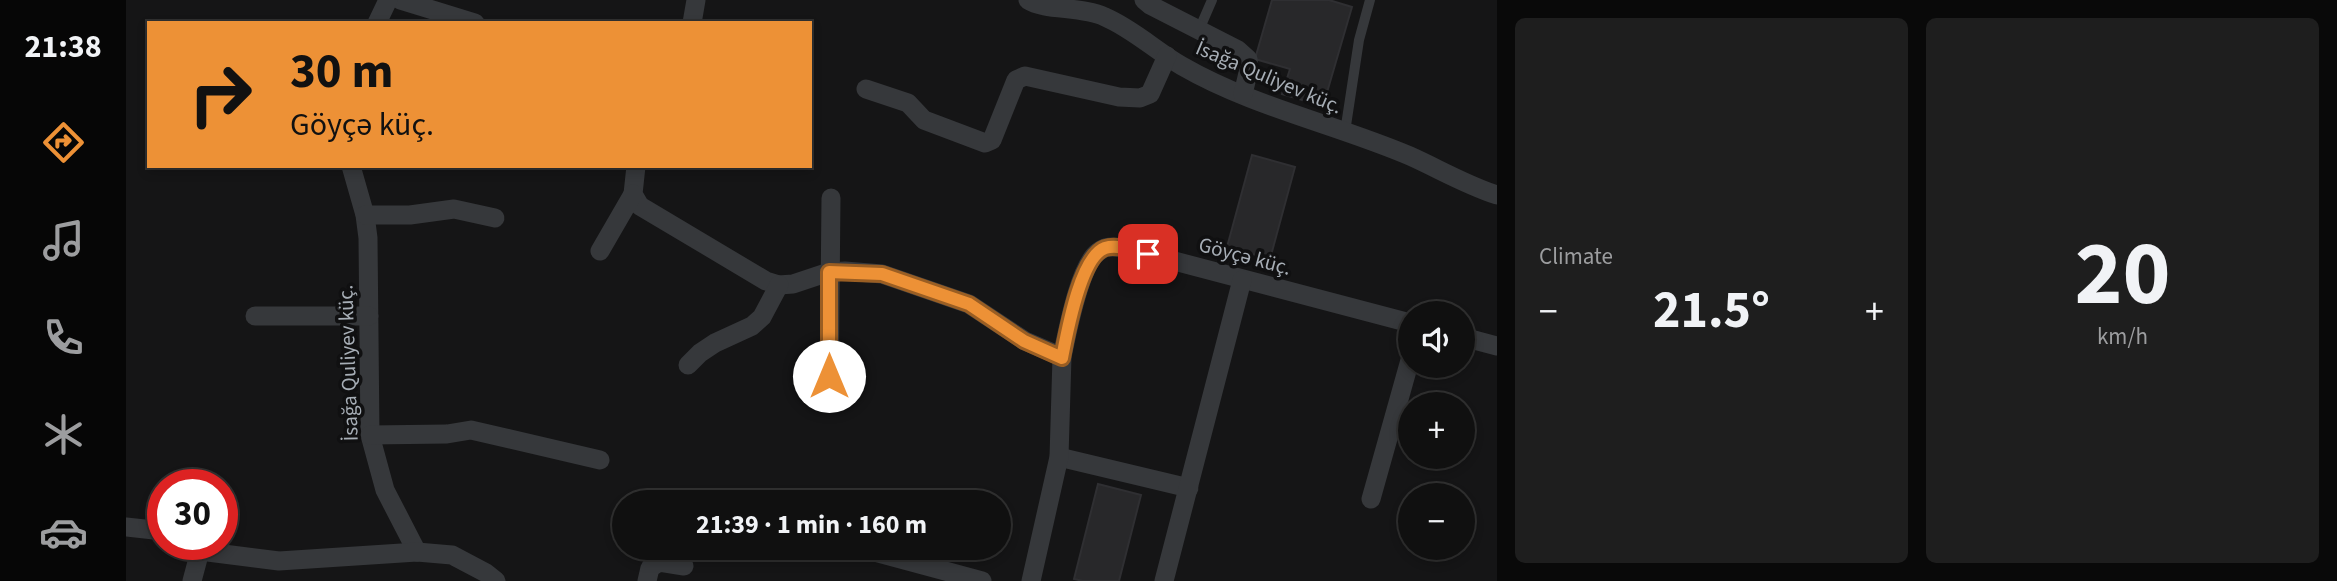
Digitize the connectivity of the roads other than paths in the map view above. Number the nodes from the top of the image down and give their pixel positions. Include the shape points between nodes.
1 (388, 0) edge
2 (400, 0) edge
3 (696, 0) edge
4 (1028, 0) edge
5 (1144, 0) edge
6 (1212, 0) edge
7 (1370, 0) edge
8 (378, 21) edge
9 (468, 21) edge
10 (692, 21) edge
11 (1199, 30) junction
12 (1167, 56) junction
13 (866, 89) dead end
14 (1243, 94) junction
15 (1345, 133) junction
16 (352, 168) edge
17 (636, 168) edge
18 (633, 194) junction
19 (1497, 195) edge
20 (831, 198) dead end
21 (365, 215) junction
22 (495, 218) dead end
23 (600, 251) dead end
24 (829, 272) junction
25 (1242, 279) junction
26 (779, 285) junction
27 (255, 316) dead end
28 (369, 316) junction
29 (1398, 320) edge
30 (1475, 340) edge
31 (1497, 346) edge
32 (1062, 358) junction
33 (688, 365) dead end
34 (1405, 378) edge
35 (829, 402) dead end
36 (370, 435) junction
37 (1059, 457) junction
38 (600, 460) dead end
39 (1189, 488) junction
40 (1371, 499) dead end
41 (126, 527) edge
42 (147, 529) edge
43 (417, 552) junction
44 (238, 555) edge
45 (194, 560) edge
46 (904, 560) edge
47 (684, 566) dead end
48 (192, 581) edge
49 (496, 581) edge
50 (647, 581) edge
51 (982, 581) edge
52 (1031, 581) edge
53 (1164, 581) edge

1 - 8 street
2 - 9 street
3 - 10 street
4 - 12 street, İsağa Quliyev küç. via 1105,17
5 - 11 street
6 - 11 lane
7 - 15 lane
11 - 14 street via 1248,59
12 - 13 street via 1150,93 1140,98 1025,76 1016,80 992,140 985,144 924,120 908,103
12 - 14 street, İsağa Quliyev küç.
14 - 15 street, İsağa Quliyev küç.
15 - 19 street, İsağa Quliyev küç.
16 - 21 street, İsağa Quliyev küç.
17 - 18 street
18 - 23 street
18 - 26 street via 640,206
20 - 24 street
21 - 22 street via 454,209
21 - 28 street, İsağa Quliyev küç.
24 - 26 street
24 - 32 street via 882,274 969,304 1024,341
24 - 35 street
25 - 29 street, Göyçə küç.
25 - 32 street, Göyçə küç. via 1125,248 1098,251 1073,309
25 - 39 street
26 - 33 street via 752,326 715,343
27 - 28 street
28 - 36 street, İsağa Quliyev küç.
30 - 31 street
32 - 37 street
34 - 40 street
36 - 38 street via 471,430
36 - 43 street, İsağa Quliyev küç. via 385,490
37 - 39 street
37 - 52 street
39 - 53 street
41 - 42 street
43 - 44 street via 279,561
43 - 49 street via 452,555
45 - 48 street
46 - 51 street
47 - 50 street via 659,562 650,568

